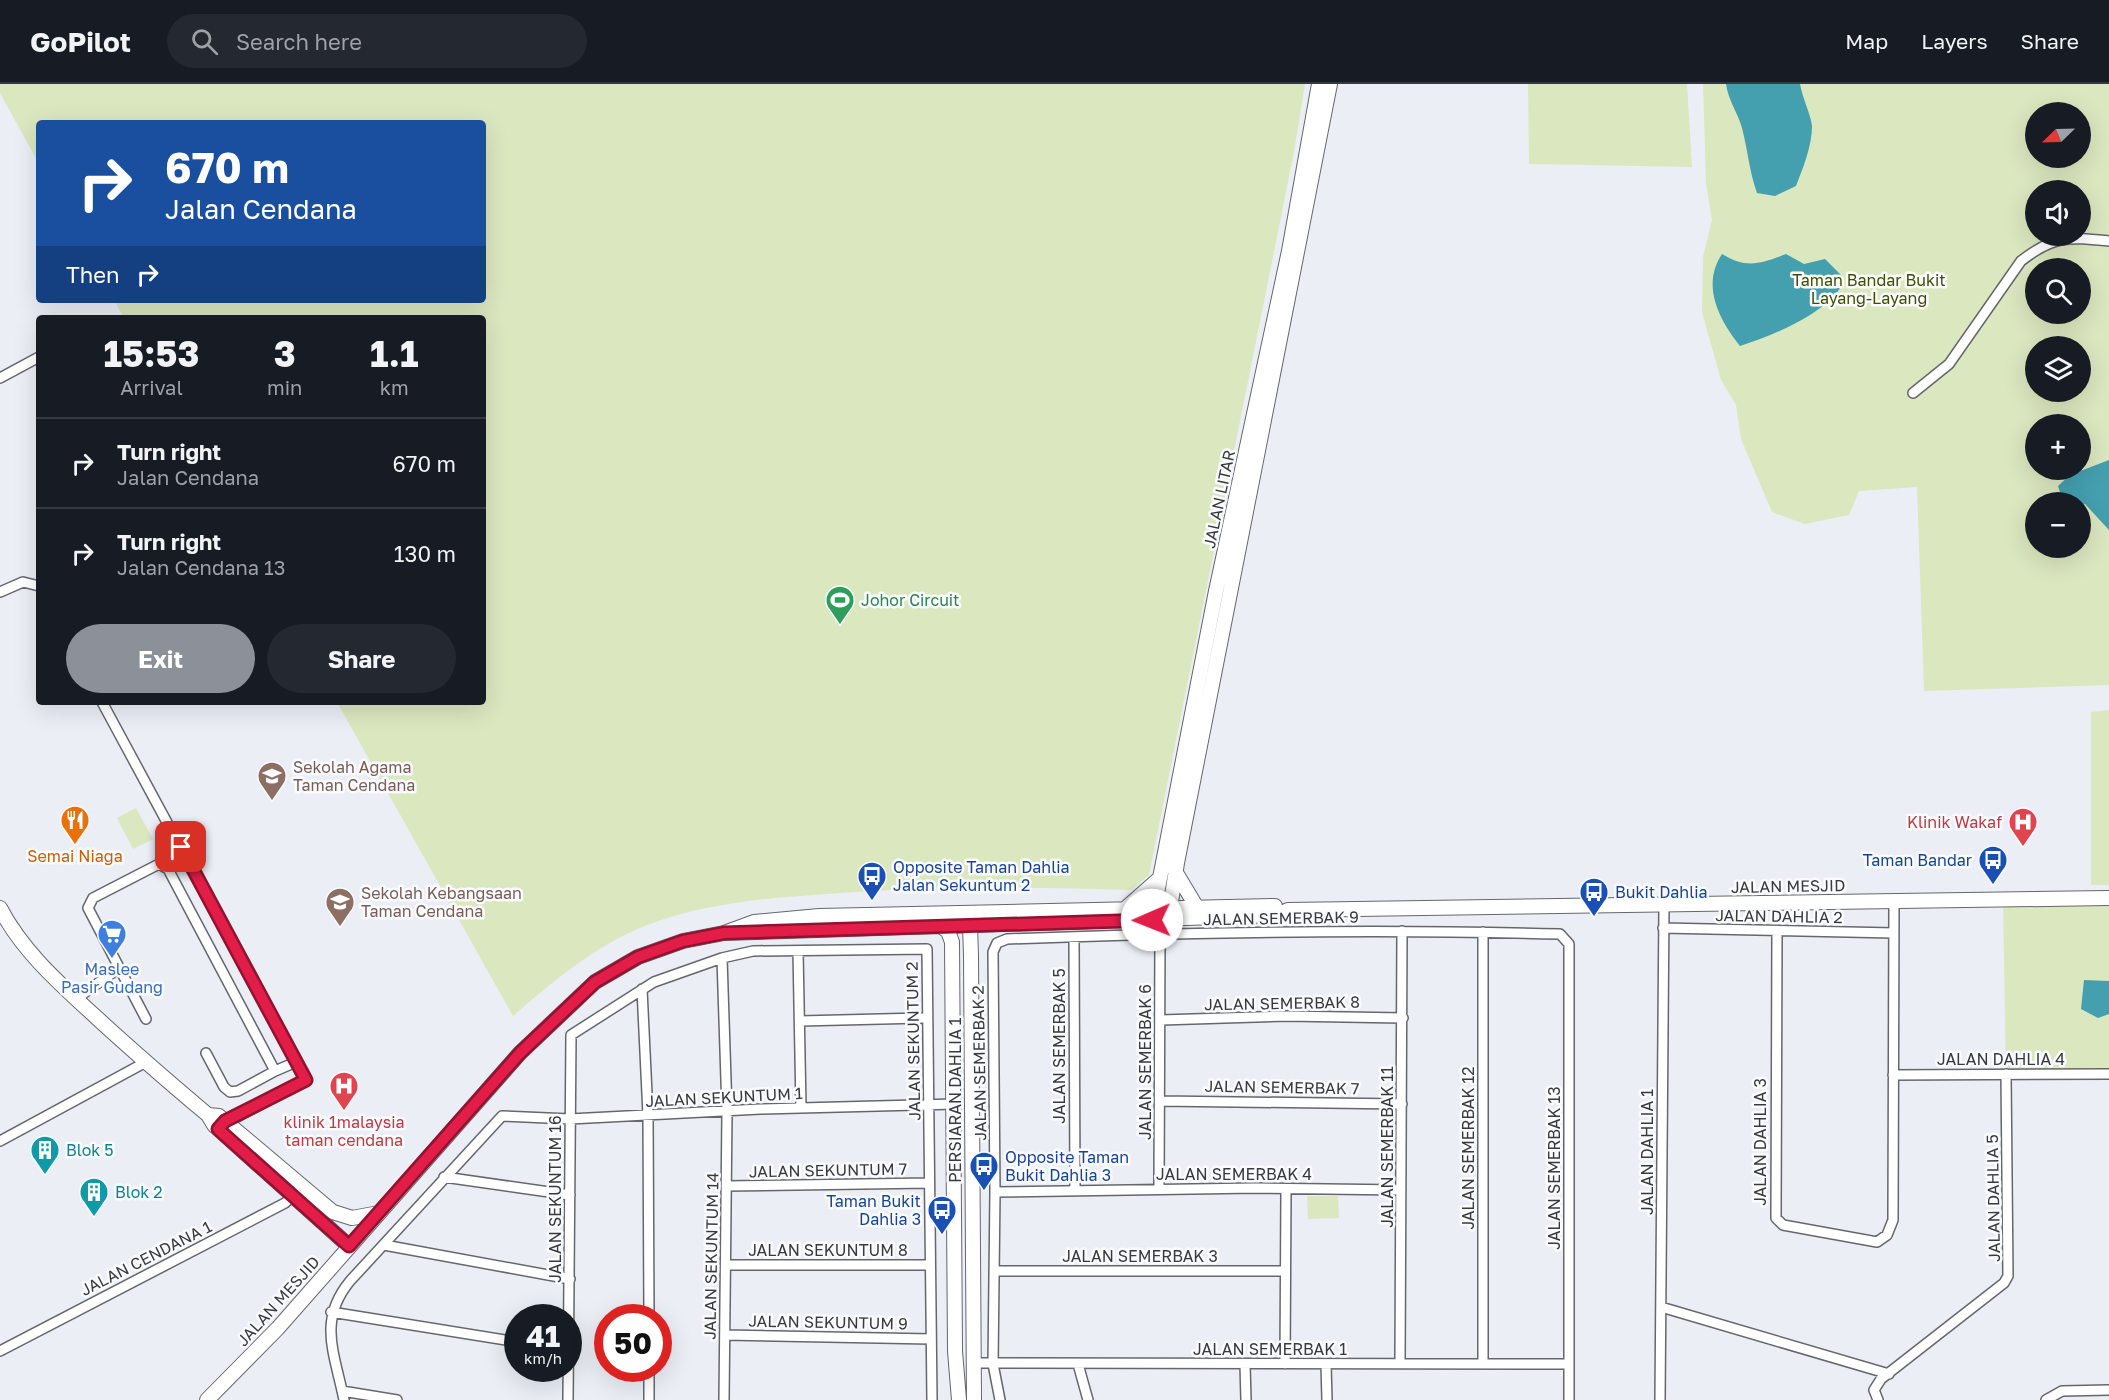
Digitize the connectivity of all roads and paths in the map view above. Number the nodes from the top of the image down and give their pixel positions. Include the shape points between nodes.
1 (1319, 84) edge
2 (1330, 84) edge
3 (2109, 241) edge
4 (36, 359) edge
5 (0, 378) edge
6 (1913, 393) dead end
7 (36, 585) edge
8 (0, 592) edge
9 (104, 705) edge
10 (1175, 871) junction
11 (1160, 878) junction
12 (2109, 898) edge
13 (1894, 901) junction
14 (1664, 905) junction
15 (1196, 906) junction
16 (0, 908) edge
17 (1126, 908) junction
18 (1288, 910) junction
19 (959, 912) junction
20 (1169, 913) junction
21 (1153, 914) junction
22 (4, 924) edge
23 (970, 924) junction
24 (938, 925) junction
25 (1663, 928) junction
26 (1402, 931) junction
27 (1777, 931) junction
28 (1483, 932) junction
29 (724, 933) junction
30 (1894, 933) junction
31 (1160, 935) junction
32 (1074, 937) junction
33 (1565, 937) joint
34 (997, 943) joint
35 (798, 951) junction
36 (951, 956) junction
37 (971, 956) junction
38 (722, 958) junction
39 (119, 968) junction
40 (642, 989) junction
41 (76, 999) junction
42 (922, 1018) dead end
43 (1403, 1018) junction
44 (146, 1019) dead end
45 (1161, 1020) junction
46 (800, 1021) junction
47 (571, 1035) joint
48 (206, 1053) dead end
49 (146, 1062) junction
50 (296, 1062) junction
51 (275, 1071) junction
52 (2006, 1074) junction
53 (2109, 1074) edge
54 (1893, 1075) junction
55 (1161, 1101) junction
56 (928, 1104) junction
57 (955, 1104) junction
58 (1402, 1104) junction
59 (801, 1108) junction
60 (727, 1112) junction
61 (648, 1115) junction
62 (570, 1119) junction
63 (222, 1125) junction
64 (0, 1141) edge
65 (444, 1177) junction
66 (929, 1183) junction
67 (726, 1186) junction
68 (1159, 1189) junction
69 (1286, 1189) junction
70 (1401, 1190) junction
71 (297, 1191) junction
72 (1075, 1191) junction
73 (995, 1192) junction
74 (570, 1195) junction
75 (379, 1213) junction
76 (384, 1245) junction
77 (349, 1246) junction
78 (930, 1265) junction
79 (726, 1266) junction
80 (994, 1271) junction
81 (1285, 1271) junction
82 (570, 1279) junction
83 (570, 1304) edge
84 (649, 1304) edge
85 (1661, 1307) junction
86 (331, 1312) junction
87 (725, 1335) junction
88 (931, 1339) junction
89 (504, 1340) edge
90 (0, 1351) edge
91 (972, 1363) junction
92 (993, 1364) junction
93 (1078, 1364) junction
94 (1245, 1364) junction
95 (1285, 1364) junction
96 (1326, 1364) junction
97 (1400, 1364) junction
98 (1483, 1364) junction
99 (1569, 1364) junction
100 (1889, 1374) junction
101 (568, 1382) edge
102 (649, 1382) edge
103 (2109, 1390) edge
104 (343, 1395) edge
105 (207, 1400) edge
106 (397, 1400) edge
107 (568, 1400) edge
108 (649, 1400) edge
109 (724, 1400) edge
110 (932, 1400) edge
111 (959, 1400) edge
112 (974, 1400) edge
113 (1000, 1400) edge
114 (1088, 1400) edge
115 (1246, 1400) edge
116 (1327, 1400) edge
117 (1569, 1400) edge
118 (1660, 1400) edge
119 (1878, 1400) edge
120 (2046, 1400) edge

1 - 11 main road, JALAN LITAR via 1289,251
2 - 10 main road, JALAN LITAR
3 - 6 street via 2068,237 2036,249 2021,261 1949,364
4 - 5 street
7 - 8 street via 23,582
9 - 50 street
10 - 15 main road
10 - 20 main road, JALAN LITAR
11 - 17 main road
11 - 21 main road, JALAN LITAR
12 - 13 main road, JALAN MESJID
13 - 14 main road, JALAN MESJID
13 - 30 street
14 - 18 main road, JALAN MESJID
14 - 25 street, JALAN DAHLIA 1
15 - 18 main road, JALAN MESJID via 1279,906
15 - 20 main road, JALAN MESJID
16 - 22 main road
17 - 19 main road, JALAN MESJID
17 - 21 main road, JALAN MESJID
18 - 20 main road, JALAN MESJID via 1278,915
19 - 23 main road
19 - 29 main road, JALAN MESJID via 819,916 754,922
20 - 21 main road, JALAN MESJID
21 - 23 main road, JALAN MESJID
22 - 41 main road
23 - 24 main road, JALAN MESJID
23 - 37 main road, PERSIARAN DAHLIA 1
24 - 29 main road, JALAN MESJID
24 - 36 main road, PERSIARAN DAHLIA 1 via 951,936
25 - 27 street, JALAN DAHLIA 2
25 - 85 street, JALAN DAHLIA 1
26 - 28 street, JALAN SEMERBAK 9
26 - 31 street, JALAN SEMERBAK 9
26 - 43 street, JALAN SEMERBAK 11
27 - 30 street, JALAN DAHLIA 2
27 - 54 street, JALAN DAHLIA 3 via 1775,1207 1780,1224 1873,1242 1887,1235 1893,1220
28 - 33 street, JALAN SEMERBAK 9
28 - 98 street, JALAN SEMERBAK 12
29 - 75 main road, JALAN MESJID via 683,941 638,957 595,982 520,1053
30 - 54 street
31 - 32 street, JALAN SEMERBAK 9
31 - 45 street, JALAN SEMERBAK 6
32 - 34 street, JALAN SEMERBAK 9 via 1007,939
32 - 72 street, JALAN SEMERBAK 5
33 - 99 street, JALAN SEMERBAK 13 via 1569,944
34 - 73 street, JALAN SEMERBAK 2 via 993,952
35 - 38 street, JALAN SEKUNTUM 2 via 753,951
35 - 46 street
35 - 56 street, JALAN SEKUNTUM 2 via 927,949
36 - 37 main road via 962,947
36 - 57 main road, PERSIARAN DAHLIA 1
37 - 91 main road, PERSIARAN DAHLIA 1
38 - 40 street, JALAN SEKUNTUM 2
38 - 60 street, JALAN SEKUNTUM 14
39 - 41 street
39 - 44 street
39 - 51 street via 88,904 162,865 168,869
40 - 47 street, JALAN SEKUNTUM 2
40 - 61 street
41 - 49 main road
42 - 46 street
43 - 45 street, JALAN SEMERBAK 8
43 - 58 street, JALAN SEMERBAK 11
45 - 55 street, JALAN SEMERBAK 6
46 - 59 street
47 - 62 street, JALAN SEKUNTUM 16
48 - 51 street via 230,1092
49 - 63 main road via 208,1115 219,1116
49 - 64 street
50 - 51 street
50 - 63 street via 306,1080
52 - 53 street, JALAN DAHLIA 4
52 - 54 street, JALAN DAHLIA 4
52 - 100 street, JALAN DAHLIA 5 via 2008,1276
55 - 58 street, JALAN SEMERBAK 7
55 - 68 street, JALAN SEMERBAK 6
56 - 57 street, JALAN SEKUNTUM 1
56 - 59 street, JALAN SEKUNTUM 1
56 - 66 street, JALAN SEKUNTUM 2
57 - 111 main road, PERSIARAN DAHLIA 1 via 955,1351
58 - 70 street, JALAN SEMERBAK 11
59 - 60 street, JALAN SEKUNTUM 1
60 - 61 street, JALAN SEKUNTUM 1
60 - 67 street, JALAN SEKUNTUM 14
61 - 62 street, JALAN SEKUNTUM 1
61 - 84 street
62 - 65 street, JALAN SEKUNTUM 1 via 509,1114 497,1119
62 - 74 street, JALAN SEKUNTUM 16
63 - 71 main road
65 - 74 street
65 - 76 street
66 - 67 street, JALAN SEKUNTUM 7
66 - 78 street, JALAN SEKUNTUM 2
67 - 79 street, JALAN SEKUNTUM 14
68 - 69 street, JALAN SEMERBAK 4
68 - 72 street, JALAN SEMERBAK 4
69 - 70 street, JALAN SEMERBAK 4
69 - 81 street
70 - 97 street, JALAN SEMERBAK 11
71 - 75 main road via 352,1218
71 - 77 main road
71 - 90 street, JALAN CENDANA 1 via 285,1203
72 - 73 street, JALAN SEMERBAK 4
73 - 80 street, JALAN SEMERBAK 2
74 - 82 street, JALAN SEKUNTUM 16
75 - 77 main road, JALAN MESJID
76 - 82 street
76 - 86 street via 343,1289
77 - 105 main road, JALAN MESJID via 278,1328
78 - 79 street, JALAN SEKUNTUM 8
78 - 88 street, JALAN SEKUNTUM 2
79 - 87 street, JALAN SEKUNTUM 14
80 - 81 street, JALAN SEMERBAK 3
80 - 92 street, JALAN SEMERBAK 2
81 - 95 street
82 - 83 street, JALAN SEKUNTUM 16
85 - 100 street
85 - 118 street, JALAN DAHLIA 1
86 - 89 street
86 - 104 street via 330,1334
87 - 88 street, JALAN SEKUNTUM 9
87 - 109 street, JALAN SEKUNTUM 14
88 - 110 street, JALAN SEKUNTUM 2
91 - 92 street, JALAN SEMERBAK 1
91 - 112 main road, PERSIARAN DAHLIA 1
92 - 93 street, JALAN SEMERBAK 1
92 - 113 street, JALAN SEMERBAK 2
93 - 94 street, JALAN SEMERBAK 1
93 - 114 street
94 - 95 street, JALAN SEMERBAK 1
94 - 115 street
95 - 96 street, JALAN SEMERBAK 1
96 - 97 street, JALAN SEMERBAK 1
96 - 116 street
97 - 98 street, JALAN SEMERBAK 1
98 - 99 street, JALAN SEMERBAK 1
99 - 117 street, JALAN SEMERBAK 13
100 - 119 street, JALAN DAHLIA 5 via 1875,1387
101 - 107 street, JALAN SEKUNTUM 16
102 - 108 street
103 - 120 street via 2062,1391
104 - 106 street

